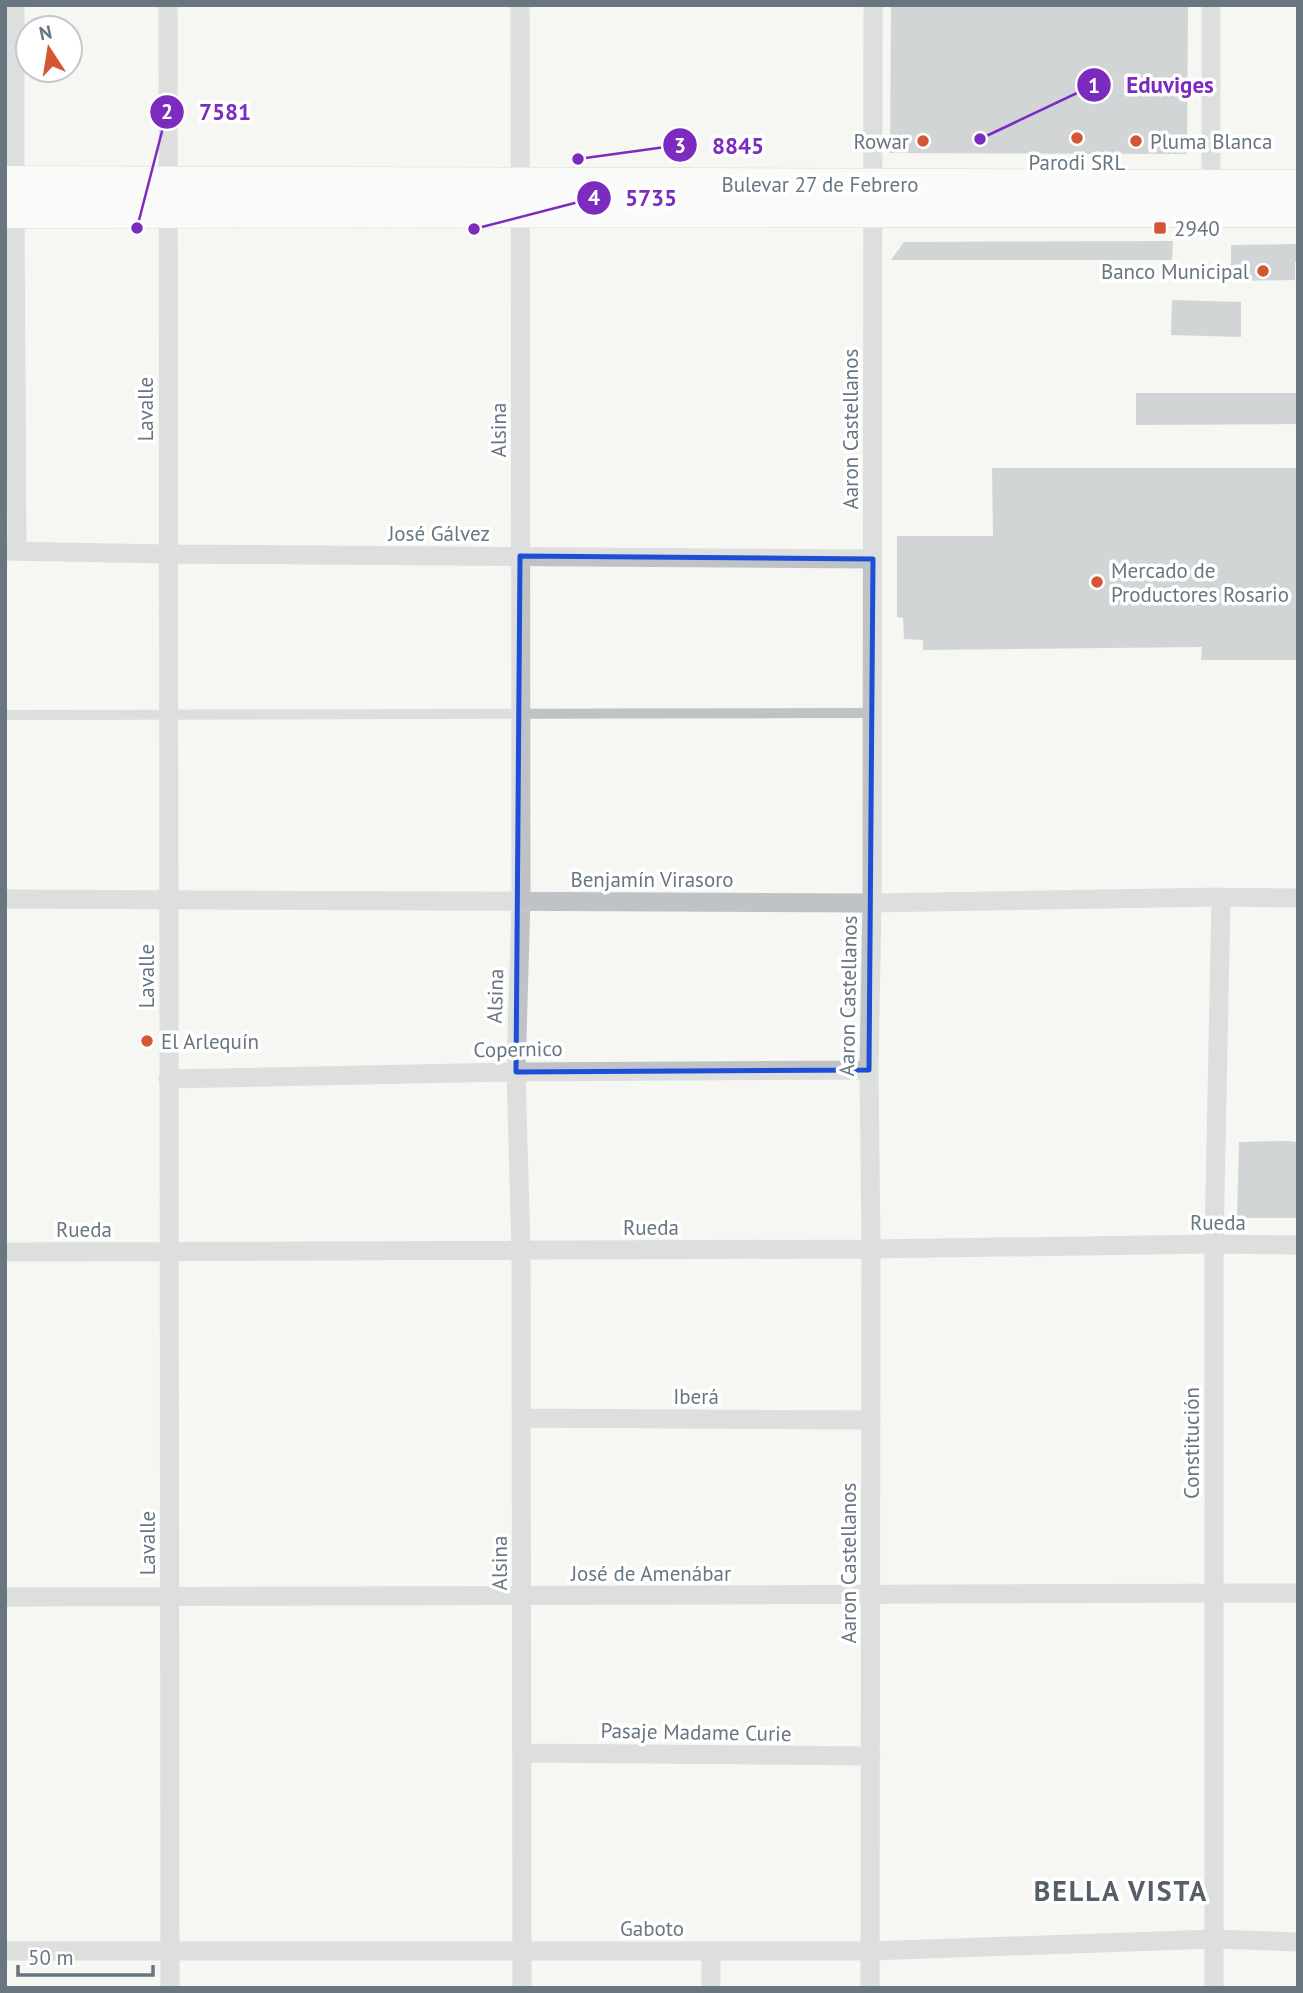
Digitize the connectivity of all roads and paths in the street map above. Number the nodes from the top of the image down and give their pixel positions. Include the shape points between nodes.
1 (15, 5) edge
2 (168, 5) edge
3 (520, 5) edge
4 (873, 5) edge
5 (1211, 5) edge
6 (1298, 186) edge
7 (10, 197) edge
8 (168, 197) junction
9 (520, 197) junction
10 (873, 198) junction
11 (1211, 198) junction
12 (1298, 211) edge
13 (11, 551) edge
14 (168, 554) junction
15 (520, 556) junction
16 (873, 559) junction
17 (873, 713) junction
18 (168, 714) junction
19 (521, 714) junction
20 (5, 715) edge
21 (1221, 898) junction
22 (1298, 898) edge
23 (5, 899) edge
24 (169, 900) junction
25 (521, 901) junction
26 (872, 903) junction
27 (869, 1070) junction
28 (516, 1072) junction
29 (169, 1079) junction
30 (1214, 1244) junction
31 (1298, 1245) edge
32 (872, 1249) junction
33 (521, 1250) junction
34 (169, 1251) junction
35 (5, 1252) edge
36 (522, 1418) junction
37 (871, 1420) junction
38 (1213, 1593) junction
39 (1298, 1593) edge
40 (871, 1595) junction
41 (169, 1596) junction
42 (522, 1596) junction
43 (5, 1597) edge
44 (522, 1753) junction
45 (870, 1756) junction
46 (1214, 1939) junction
47 (1298, 1942) edge
48 (5, 1951) edge
49 (170, 1951) junction
50 (522, 1951) junction
51 (711, 1951) junction
52 (870, 1951) junction
53 (170, 1988) edge
54 (522, 1988) edge
55 (710, 1988) edge
56 (870, 1988) edge
57 (1214, 1988) edge

1 - 7 street
2 - 8 street, Lavalle
3 - 9 street, Alsina
4 - 10 street, Aaron Castellanos
5 - 11 street
6 - 11 main road, Bulevar 27 de Febrero
7 - 8 main road, Bulevar 27 de Febrero
7 - 13 street
8 - 9 main road, Bulevar 27 de Febrero
8 - 14 street, Lavalle
9 - 10 main road, Bulevar 27 de Febrero
9 - 15 street, Alsina
10 - 11 main road, Bulevar 27 de Febrero
10 - 16 street, Aaron Castellanos
11 - 12 main road, Bulevar 27 de Febrero
13 - 14 street, José Gálvez
14 - 15 street, José Gálvez
14 - 18 street, Lavalle
15 - 16 street, José Gálvez
15 - 19 street, Alsina
16 - 17 street, Aaron Castellanos
17 - 19 lane
17 - 26 street, Aaron Castellanos
18 - 19 lane
18 - 20 lane
18 - 24 street, Lavalle
19 - 25 street, Alsina
21 - 22 street, Benjamín Virasoro
21 - 26 street, Benjamín Virasoro
21 - 30 street, Constitución
23 - 24 street, Benjamín Virasoro
24 - 25 street, Benjamín Virasoro
24 - 29 street, Lavalle
25 - 26 street, Benjamín Virasoro
25 - 28 street, Alsina
26 - 27 street, Aaron Castellanos
27 - 28 street, Copernico
27 - 32 street, Aaron Castellanos
28 - 29 street, Copernico
28 - 33 street, Alsina
29 - 34 street, Lavalle
30 - 31 street, Rueda
30 - 32 street, Rueda
30 - 38 street, Constitución
32 - 33 street, Rueda
32 - 37 street, Aaron Castellanos
33 - 34 street, Rueda
33 - 36 street, Alsina
34 - 35 street, Rueda
34 - 41 street, Lavalle
36 - 37 street, Iberá
36 - 42 street, Alsina
37 - 40 street, Aaron Castellanos
38 - 39 street, José de Amenábar
38 - 40 street, José de Amenábar
38 - 46 street, Constitución
40 - 42 street, José de Amenábar
40 - 45 street, Aaron Castellanos
41 - 42 street, José de Amenábar
41 - 43 street, José de Amenábar
41 - 49 street, Lavalle
42 - 44 street, Alsina
44 - 45 street, Pasaje Madame Curie
44 - 50 street, Alsina
45 - 52 street, Aaron Castellanos
46 - 47 street, Gaboto
46 - 52 street, Gaboto
46 - 57 street, Constitución
48 - 49 street, Gaboto
49 - 50 street, Gaboto
49 - 53 street, Lavalle
50 - 51 street, Gaboto
50 - 54 street, Alsina
51 - 52 street, Gaboto
51 - 55 street
52 - 56 street, Aaron Castellanos

